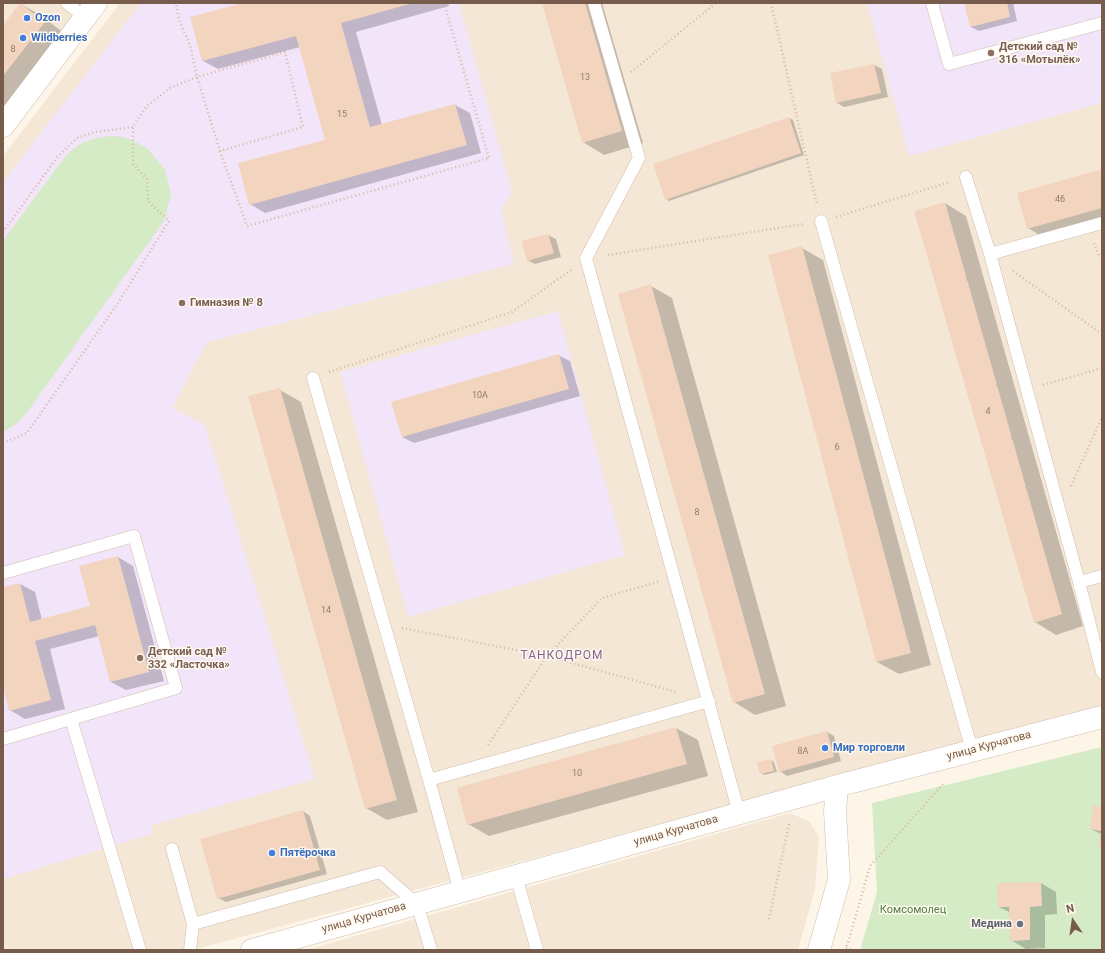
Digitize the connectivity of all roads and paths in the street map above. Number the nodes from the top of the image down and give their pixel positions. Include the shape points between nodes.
1 (66, 3) edge
2 (176, 3) edge
3 (444, 3) edge
4 (594, 3) edge
5 (716, 3) edge
6 (771, 3) edge
7 (932, 3) edge
8 (91, 10) edge
9 (1102, 23) edge
10 (197, 77) junction
11 (617, 84) junction
12 (3, 126) edge
13 (133, 127) junction
14 (220, 152) junction
15 (966, 178) joint
16 (821, 221) junction
17 (1102, 223) edge
18 (3, 232) edge
19 (990, 254) junction
20 (586, 258) junction
21 (1102, 334) edge
22 (1102, 368) edge
23 (313, 378) joint
24 (1026, 390) junction
25 (1102, 417) edge
26 (3, 443) edge
27 (1060, 512) junction
28 (3, 573) edge
29 (1102, 576) edge
30 (675, 577) junction
31 (1079, 582) junction
32 (384, 624) junction
33 (546, 656) junction
34 (1102, 672) edge
35 (709, 701) junction
36 (1102, 716) edge
37 (71, 719) junction
38 (3, 739) edge
39 (972, 750) junction
40 (474, 768) junction
41 (430, 780) junction
42 (943, 784) dead end
43 (837, 786) junction
44 (739, 813) junction
45 (788, 824) dead end
46 (172, 849) dead end
47 (516, 876) junction
48 (460, 892) junction
49 (417, 904) junction
50 (769, 919) dead end
51 (193, 924) junction
52 (846, 949) edge
53 (140, 950) edge
54 (190, 950) edge
55 (252, 950) edge
56 (431, 950) edge
57 (538, 950) edge
58 (819, 950) edge
59 (854, 950) edge

1 - 8 lane
2 - 10 path via 179,20 190,45
3 - 14 path via 489,158 247,226
4 - 11 lane
5 - 11 path
6 - 16 path
7 - 9 lane via 949,64
8 - 12 street
10 - 13 path via 170,88 146,107
10 - 14 path
10 - 14 path via 285,52 303,127
11 - 20 lane via 639,158
13 - 18 path via 95,132 77,138 58,156
13 - 26 path via 133,164 147,179 148,200 169,221 118,303 27,433
15 - 16 path
15 - 19 lane
16 - 20 path
16 - 39 lane
17 - 19 lane
19 - 21 path
19 - 24 lane
20 - 23 path via 512,312
20 - 30 lane
22 - 24 path
23 - 32 lane
24 - 27 lane
25 - 27 path
27 - 31 lane
28 - 37 lane via 134,536 176,688
29 - 31 lane
30 - 33 path via 602,598
30 - 35 lane
31 - 34 lane
32 - 33 path
32 - 41 lane
33 - 35 path
33 - 40 path
35 - 40 lane
35 - 44 lane
36 - 39 street, улица Курчатова
37 - 38 lane
37 - 53 lane
39 - 43 street, улица Курчатова
40 - 41 lane
41 - 48 lane
42 - 52 path via 870,866
43 - 44 street, улица Курчатова
43 - 58 street via 835,811 838,880
44 - 47 street, улица Курчатова
45 - 50 path
46 - 51 lane
47 - 48 street, улица Курчатова
47 - 57 lane
48 - 49 street, улица Курчатова
49 - 51 lane via 380,872
49 - 55 street, улица Курчатова
49 - 56 lane
51 - 54 lane
52 - 59 path

